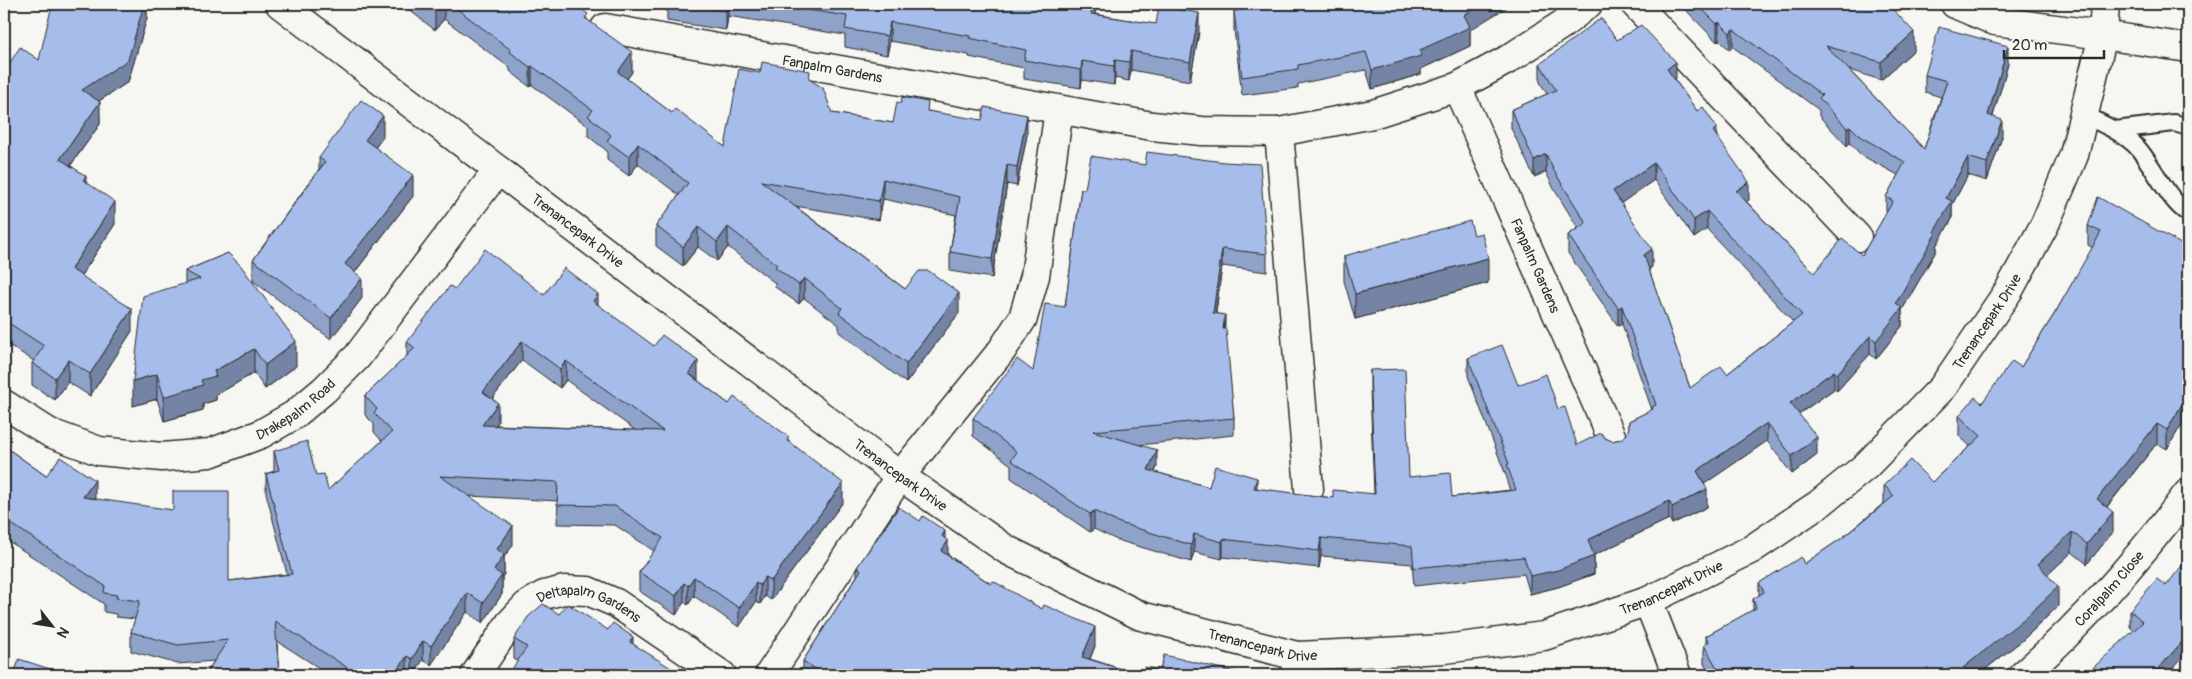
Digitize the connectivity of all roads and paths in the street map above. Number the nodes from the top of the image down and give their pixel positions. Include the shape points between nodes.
1 (280, 4) edge
2 (1588, 4) edge
3 (1635, 4) edge
4 (1956, 4) edge
5 (2104, 4) edge
6 (605, 28) dead end
7 (2103, 34) junction
8 (2188, 48) edge
9 (1457, 87) junction
10 (1059, 110) junction
11 (2084, 115) junction
12 (2188, 127) edge
13 (2115, 130) junction
14 (1279, 132) junction
15 (498, 170) junction
16 (2188, 213) edge
17 (1857, 237) dead end
18 (4, 404) edge
19 (1614, 443) edge
20 (900, 476) junction
21 (1309, 489) dead end
22 (2188, 493) edge
23 (1648, 601) junction
24 (1296, 665) edge
25 (475, 675) edge
26 (722, 675) edge
27 (769, 675) edge
28 (1677, 675) edge
29 (2023, 675) edge

1 - 15 street, Trenancepark Drive
2 - 9 street, Fanpalm Gardens via 1507,60
3 - 17 street
4 - 7 street via 1995,21
5 - 7 street, Trenancepark Drive
6 - 10 street, Fanpalm Gardens
7 - 8 street
7 - 11 street, Trenancepark Drive
9 - 14 street, Fanpalm Gardens via 1373,114
9 - 19 street, Fanpalm Gardens
10 - 14 street, Fanpalm Gardens via 1202,131
10 - 20 street via 1035,276 1023,318 1002,350
11 - 13 lane
11 - 23 street, Trenancepark Drive via 2074,155 2045,224 2009,290 1943,387 1866,466 1819,504 1752,549
12 - 13 lane via 2174,123
13 - 16 lane via 2133,144 2168,192
14 - 21 street
15 - 18 street, Drakepalm Road via 357,357 294,415 261,434 210,453 162,457 99,451 50,433
15 - 20 street, Trenancepark Drive
20 - 24 street, Trenancepark Drive via 1007,550 1141,616
20 - 27 street
22 - 29 street, Coralpalm Close via 2164,525 2060,643
23 - 24 street, Trenancepark Drive via 1544,636
23 - 28 street
25 - 26 street, Deltapalm Gardens via 510,623 526,606 544,595 564,590 588,591 616,603

